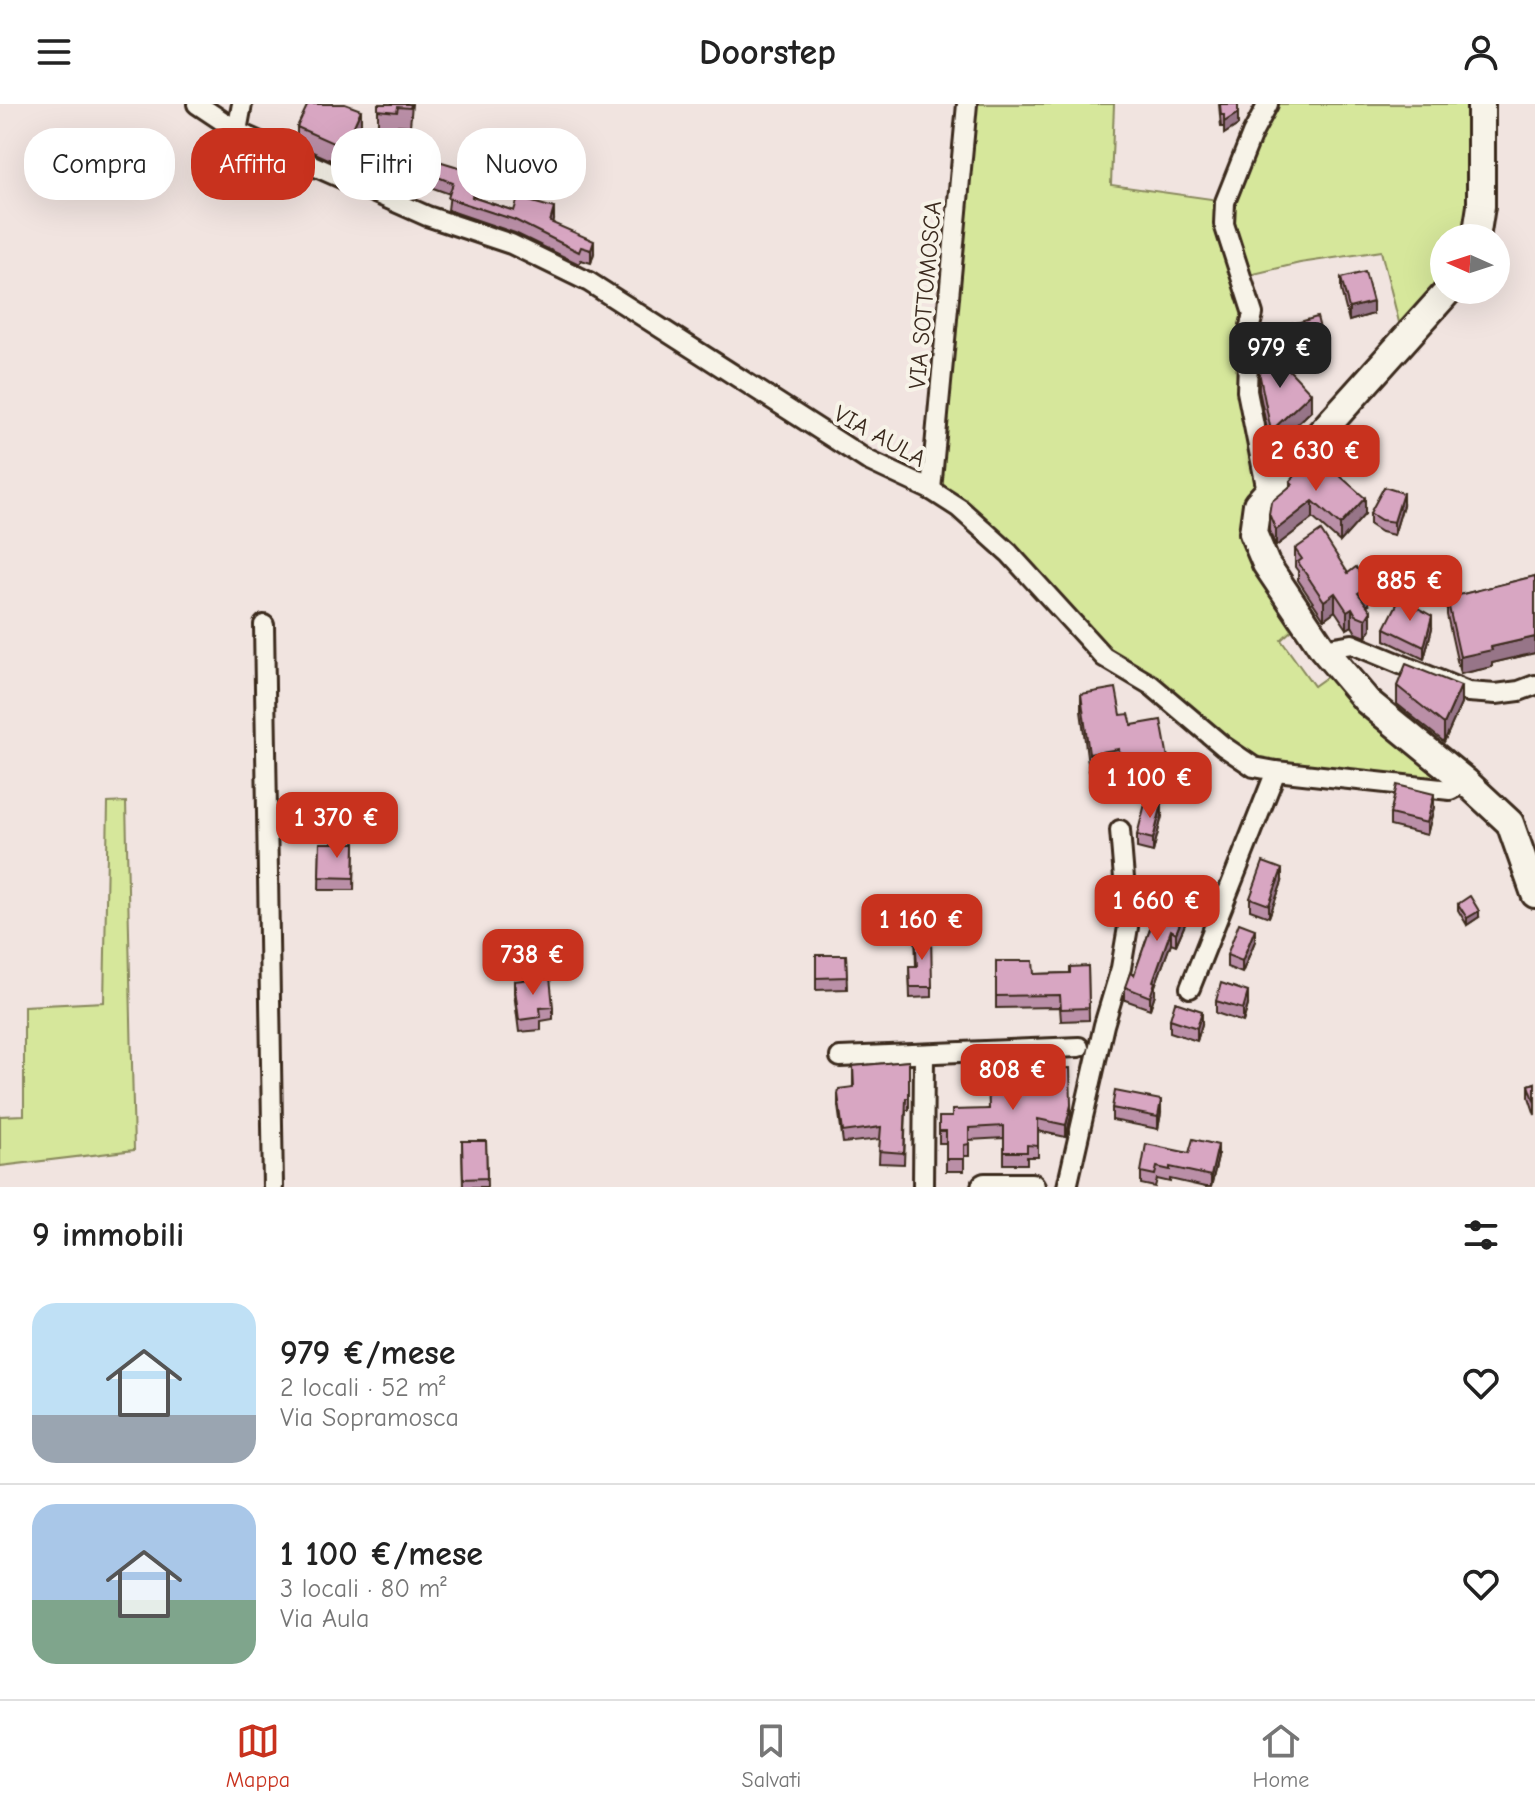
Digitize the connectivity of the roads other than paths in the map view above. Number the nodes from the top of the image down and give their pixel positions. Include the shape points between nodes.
1 (197, 104) edge
2 (242, 104) edge
3 (967, 104) edge
4 (1268, 104) edge
5 (1481, 104) edge
6 (233, 128) edge
7 (238, 128) edge
8 (315, 166) edge
9 (1478, 224) edge
10 (1436, 304) edge
11 (931, 490) junction
12 (1267, 491) junction
13 (264, 625) dead end
14 (1323, 649) junction
15 (1535, 685) edge
16 (1276, 771) junction
17 (1466, 782) junction
18 (1120, 830) dead end
19 (1535, 894) edge
20 (1190, 988) dead end
21 (1079, 1047) dead end
22 (924, 1054) junction
23 (840, 1057) dead end
24 (273, 1187) edge
25 (923, 1187) edge
26 (985, 1187) edge
27 (1031, 1187) edge
28 (1067, 1187) edge

1 - 6 street, VIA AULA
2 - 7 street
3 - 11 street, VIA SOTTOMOSCA
4 - 12 street via 1225,202 1224,224 1253,314 1247,391
5 - 9 main road
8 - 11 street, VIA AULA via 427,216 511,244 589,282 867,460
10 - 12 main road
11 - 16 street, VIA AULA via 1009,553 1104,657 1151,685 1254,767
12 - 14 main road via 1257,504 1253,533 1266,564
13 - 24 street
14 - 15 street via 1352,644 1468,692 1496,694
14 - 17 main road via 1367,701
16 - 17 street, VIA AULA via 1450,790
16 - 20 street
17 - 19 main road via 1510,823
18 - 28 street via 1128,927
21 - 22 street
22 - 23 street
22 - 25 street
26 - 27 main road

